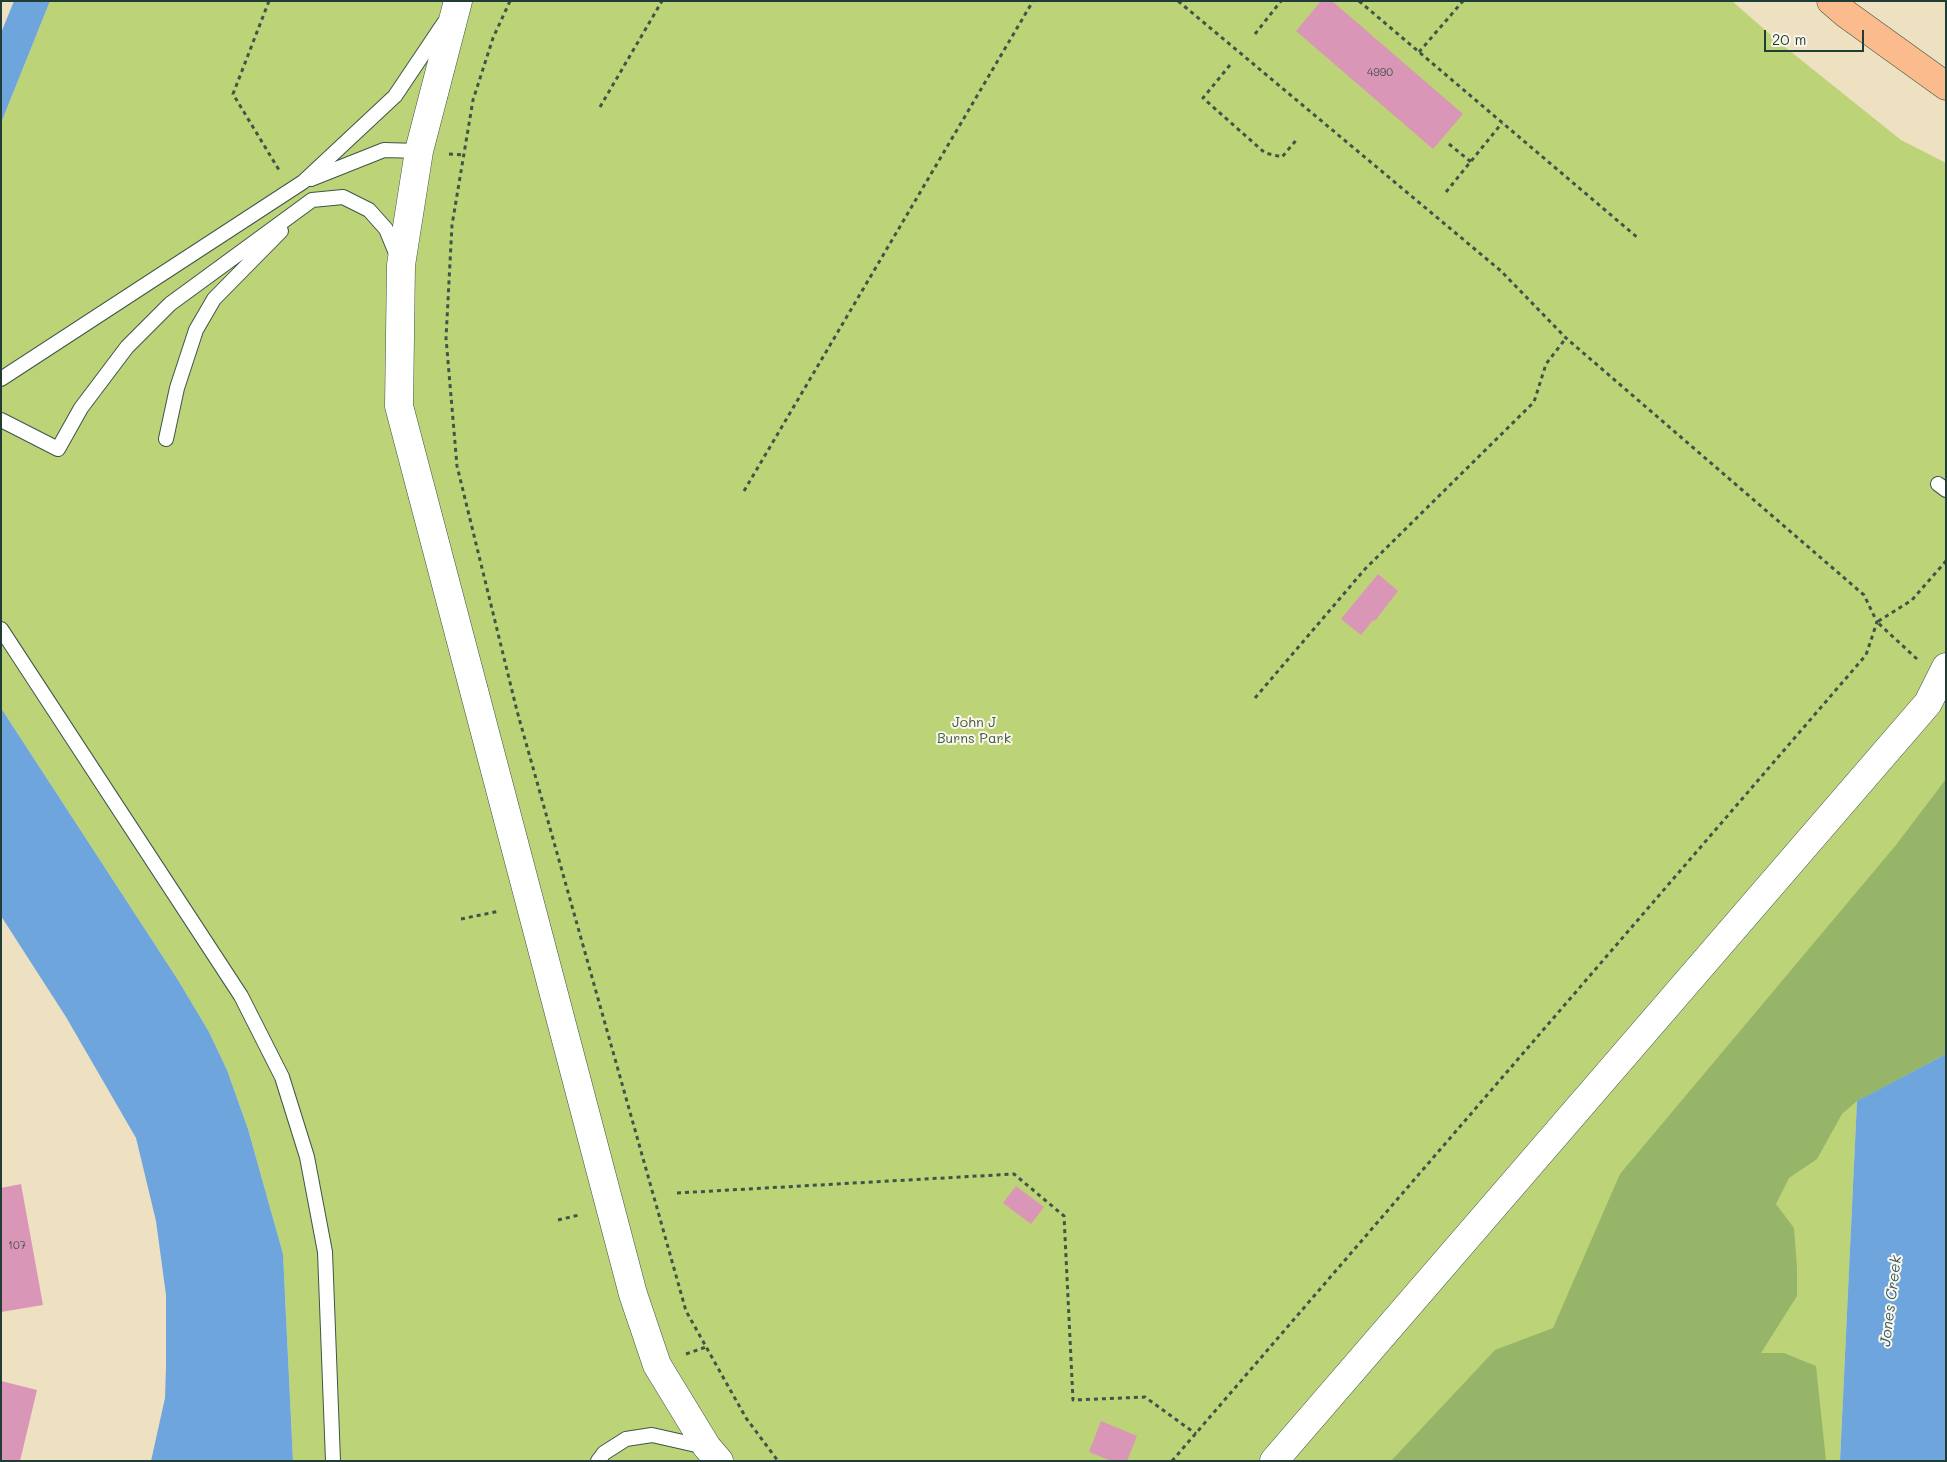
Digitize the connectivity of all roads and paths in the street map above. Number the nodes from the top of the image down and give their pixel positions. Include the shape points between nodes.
1 (269, 1) edge
2 (458, 1) edge
3 (510, 1) edge
4 (662, 1) edge
5 (1034, 1) edge
6 (1178, 1) edge
7 (1281, 1) edge
8 (1359, 1) edge
9 (1463, 1) edge
10 (1831, 1) edge
11 (1255, 34) dead end
12 (1419, 52) junction
13 (1230, 65) dead end
14 (1946, 86) edge
15 (600, 107) dead end
16 (1502, 123) junction
17 (1298, 138) dead end
18 (1449, 144) dead end
19 (419, 150) junction
20 (1471, 162) junction
21 (303, 182) junction
22 (290, 190) junction
23 (1446, 192) dead end
24 (312, 200) junction
25 (1638, 238) dead end
26 (401, 265) junction
27 (1566, 338) junction
28 (1, 379) edge
29 (1, 420) edge
30 (166, 439) dead end
31 (744, 491) dead end
32 (1946, 561) edge
33 (1877, 622) junction
34 (1, 629) edge
35 (1942, 674) edge
36 (1256, 698) dead end
37 (502, 910) dead end
38 (461, 919) dead end
39 (677, 1193) dead end
40 (1196, 1434) junction
41 (713, 1454) edge
42 (333, 1461) edge
43 (598, 1461) edge
44 (778, 1461) edge
45 (1172, 1461) edge
46 (1274, 1461) edge

1 - 22 path via 233,94
2 - 19 street
2 - 21 lane via 395,96
3 - 44 path via 493,38 473,100 452,225 446,338 457,466 517,711 686,1310 746,1418
4 - 15 path
5 - 31 path
6 - 27 path via 1501,270
7 - 11 path
8 - 12 path
9 - 12 path
10 - 14 main road
12 - 16 path
13 - 17 path via 1203,98 1266,153 1282,157
16 - 20 path
16 - 25 path
18 - 20 path
19 - 21 lane via 384,150
19 - 26 street
20 - 23 path
21 - 22 lane
22 - 28 lane
24 - 26 lane via 343,198 369,210 386,229
24 - 29 lane via 170,304 127,347 81,408 58,449
24 - 30 lane via 214,300 196,330 177,388
26 - 41 street via 399,406 633,1294 658,1365
27 - 33 path via 1864,595
27 - 36 path via 1546,364 1534,402 1365,569
32 - 33 path via 1912,600
33 - 35 path
33 - 40 path via 1866,655
34 - 42 lane via 241,996 282,1076 307,1157 325,1252
35 - 46 street via 1928,703
37 - 38 path
39 - 40 path via 1014,1174 1064,1216 1073,1400 1145,1397
40 - 45 path
41 - 43 lane via 652,1435 626,1439 604,1453

